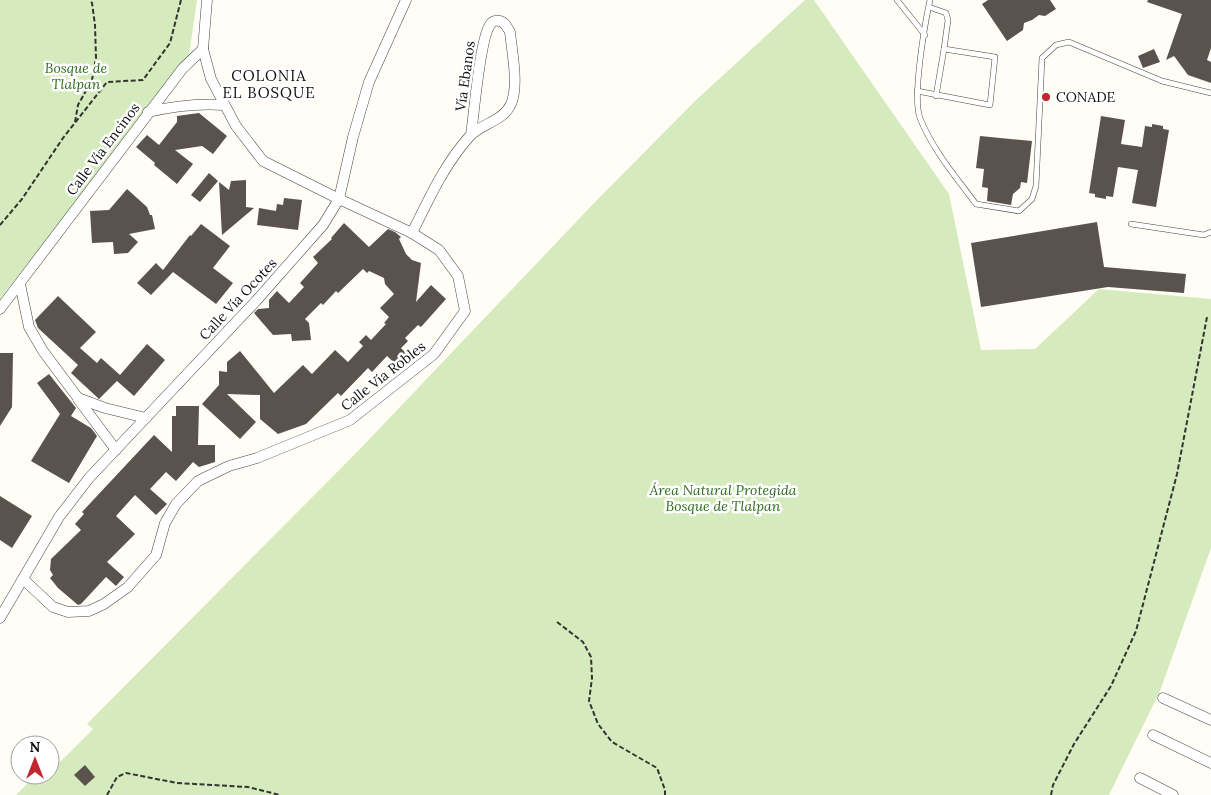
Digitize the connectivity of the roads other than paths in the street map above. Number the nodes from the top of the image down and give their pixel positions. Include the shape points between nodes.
1 (207, 0) edge
2 (406, 0) edge
3 (897, 0) edge
4 (930, 0) edge
5 (929, 7) junction
6 (925, 35) junction
7 (203, 49) junction
8 (944, 49) junction
9 (917, 91) junction
10 (1211, 93) edge
11 (936, 96) junction
12 (224, 104) junction
13 (148, 112) junction
14 (471, 135) junction
15 (339, 199) junction
16 (1132, 224) dead end
17 (1211, 232) edge
18 (412, 233) junction
19 (20, 284) junction
20 (0, 309) edge
21 (78, 398) junction
22 (146, 418) junction
23 (116, 450) junction
24 (23, 580) junction
25 (0, 618) edge
26 (1163, 698) dead end
27 (1211, 720) edge
28 (1153, 735) dead end
29 (1211, 763) edge
30 (1140, 778) dead end
31 (1173, 795) edge

1 - 7 street
2 - 15 street, Calle Vía Ocotes via 369,82
3 - 6 lane
4 - 5 lane
5 - 6 lane
5 - 8 lane via 946,13
6 - 9 lane
7 - 12 street, Calle Vía Robles via 211,79
7 - 13 street, Calle Vía Encinos via 183,68
8 - 11 lane
8 - 11 lane via 995,57 990,105
9 - 10 lane via 919,116 931,140 976,204 1019,211 1032,199 1036,186 1042,58 1056,46 1069,42 1162,81
9 - 11 lane
12 - 13 street via 198,103
12 - 15 street, Calle Vía Robles via 236,126 264,161
13 - 19 street, Calle Vía Encinos
14 - 14 street, Vía Ebanos via 502,117 511,106 515,91 510,32 502,21 490,23 484,40
14 - 18 street, Vía Ebanos via 441,174
15 - 18 street, Calle Vía Robles
15 - 22 street, Calle Vía Ocotes via 323,225
16 - 17 lane via 1204,235
18 - 24 street, Calle Vía Robles via 439,250 458,276 462,294 465,311 434,354 350,420 281,449 229,466 198,482 176,504 165,523 156,555 128,587 104,604 89,611 68,612 54,607
19 - 20 street, Calle Vía Encinos
19 - 21 street via 28,328
21 - 22 street
21 - 23 street
22 - 23 street, Calle Vía Ocotes
23 - 24 street, Calle Vía Ocotes via 88,478 59,517
24 - 25 street
26 - 27 street
28 - 29 street
30 - 31 street

